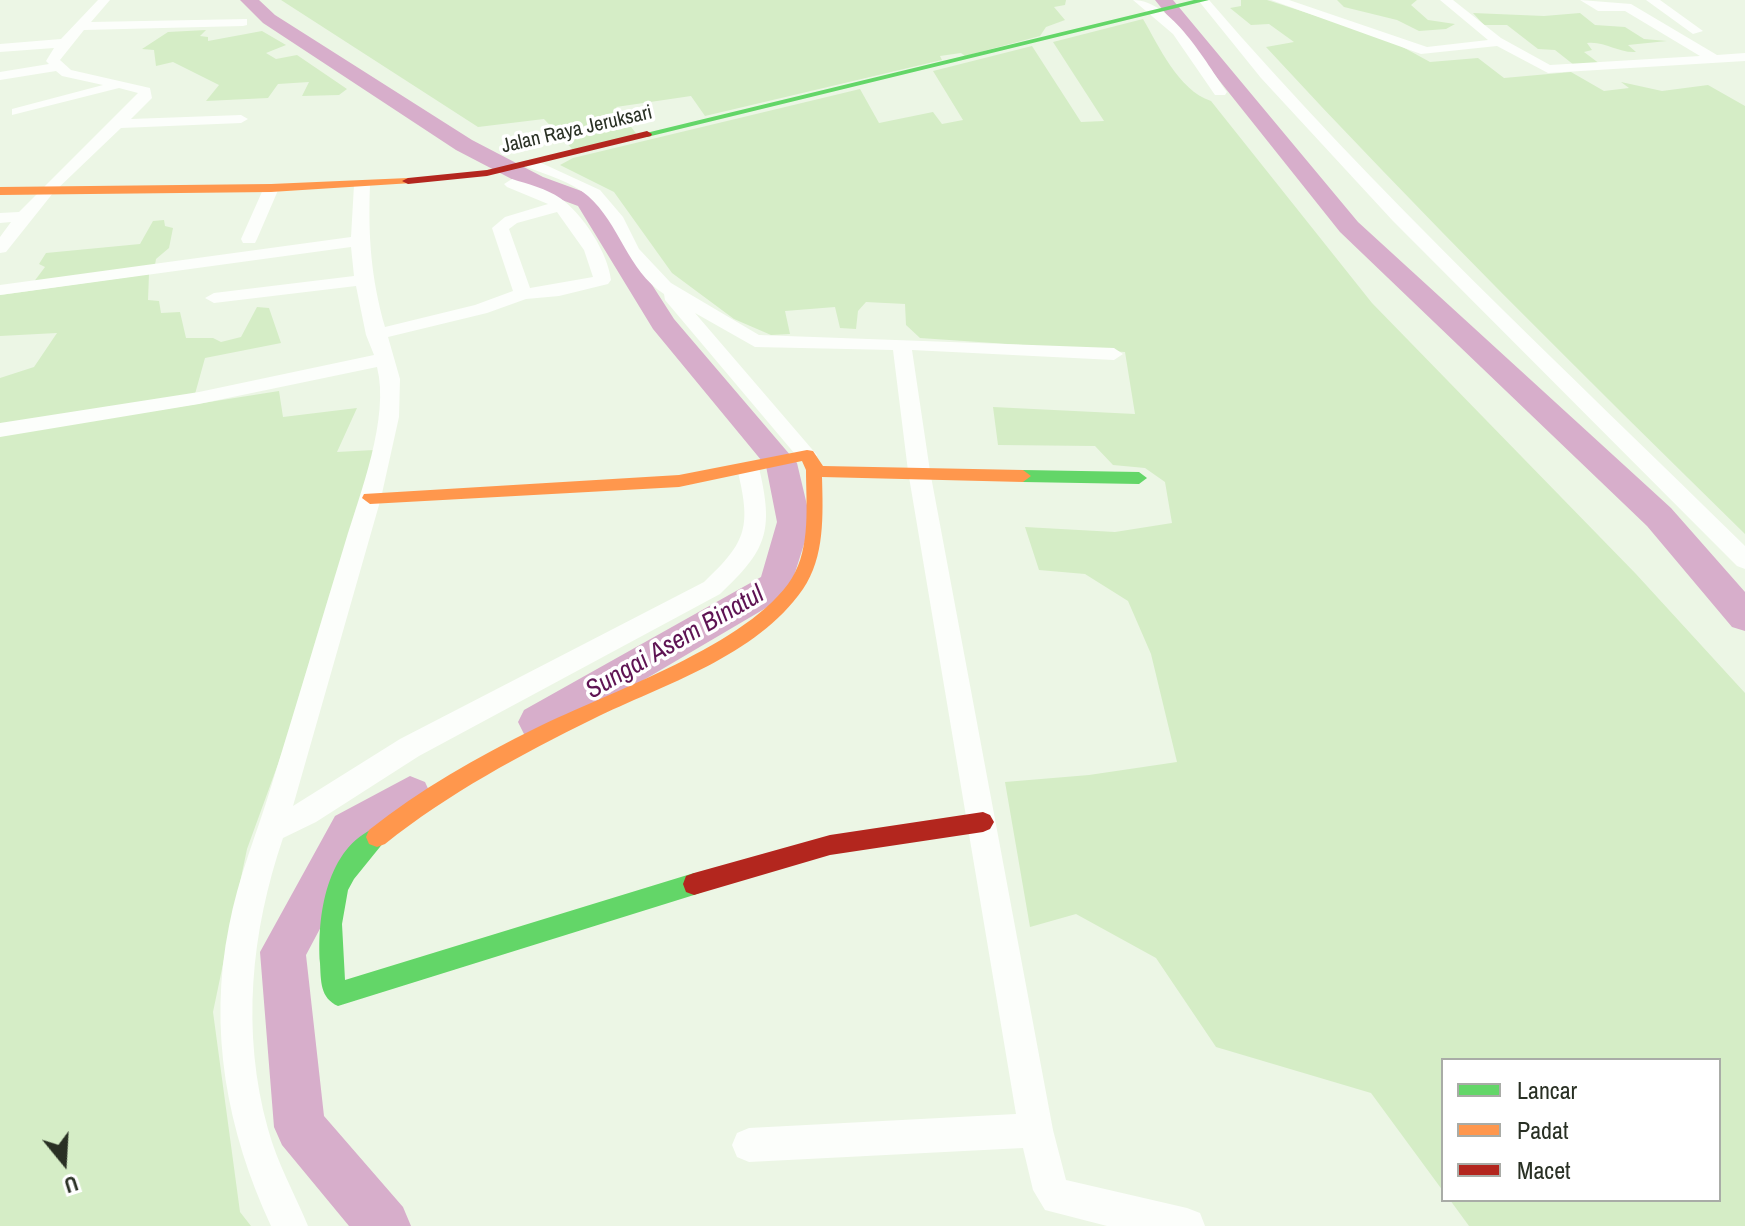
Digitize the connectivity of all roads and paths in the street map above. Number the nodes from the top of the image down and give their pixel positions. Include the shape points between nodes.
1 (104, 0) edge
2 (1139, 0) edge
3 (1277, 0) edge
4 (1448, 0) edge
5 (1586, 0) edge
6 (1652, 0) edge
7 (1202, 1) edge
8 (1153, 14) junction
9 (243, 22) dead end
10 (83, 26) junction
11 (1500, 42) junction
12 (65, 43) junction
13 (0, 48) edge
14 (1745, 56) edge
15 (1716, 60) junction
16 (55, 67) junction
17 (0, 76) edge
18 (120, 84) junction
19 (1220, 92) dead end
20 (17, 112) dead end
21 (241, 119) dead end
22 (117, 124) junction
23 (530, 165) junction
24 (512, 184) dead end
25 (362, 185) junction
26 (271, 188) junction
27 (47, 190) junction
28 (0, 191) edge
29 (560, 206) junction
30 (24, 216) junction
31 (0, 218) edge
32 (249, 239) dead end
33 (359, 241) junction
34 (0, 248) edge
35 (363, 280) junction
36 (665, 287) junction
37 (0, 290) edge
38 (523, 294) junction
39 (214, 298) dead end
40 (375, 335) junction
41 (902, 344) junction
42 (1114, 354) dead end
43 (385, 359) junction
44 (0, 430) edge
45 (806, 461) junction
46 (750, 468) junction
47 (919, 471) junction
48 (1139, 478) dead end
49 (370, 498) junction
50 (1745, 560) edge
51 (983, 822) junction
52 (273, 826) junction
53 (1036, 1130) junction
54 (749, 1145) dead end
55 (290, 1226) edge
56 (1187, 1226) edge

1 - 10 street
2 - 8 street
3 - 11 street via 1420,51
4 - 11 street
5 - 15 street via 1600,7 1627,7
6 - 14 street via 1702,35
7 - 8 street, Jalan Raya Jeruksari
7 - 50 street via 1408,231
8 - 19 street via 1178,31
8 - 23 street, Jalan Raya Jeruksari
9 - 10 street
10 - 12 street
11 - 15 street via 1550,69
12 - 13 street
12 - 16 street via 53,57
14 - 15 street
16 - 17 street
16 - 18 street
18 - 20 street
18 - 22 street via 146,93
21 - 22 street
22 - 27 street
23 - 25 street, Jalan Raya Jeruksari
23 - 36 street via 579,183 606,204 632,251
24 - 29 street
25 - 26 street, Jalan Raya Jeruksari
25 - 33 street
26 - 27 street, Jalan Raya Jeruksari
26 - 32 street
27 - 28 street, Jalan Raya Jeruksari
27 - 30 street
29 - 38 street via 500,228
29 - 38 street via 604,277 574,288
30 - 31 street
30 - 34 street
33 - 35 street
33 - 37 street
35 - 39 street
35 - 40 street
36 - 41 street via 755,341
36 - 45 street
38 - 40 street
40 - 43 street
41 - 42 street
41 - 47 street
43 - 44 street via 199,398
43 - 49 street via 389,417
45 - 46 street
45 - 47 street
45 - 51 street via 813,535 800,581 762,625 465,777 375,835 337,883 334,989 346,994 772,859
46 - 49 street via 679,481
46 - 52 street via 758,530 733,569 712,588 495,698 340,787 289,825
47 - 48 street
47 - 51 street
49 - 52 street
51 - 53 street
52 - 55 street via 243,916 233,1029 258,1159
53 - 54 street
53 - 56 street via 1051,1190 1058,1197

